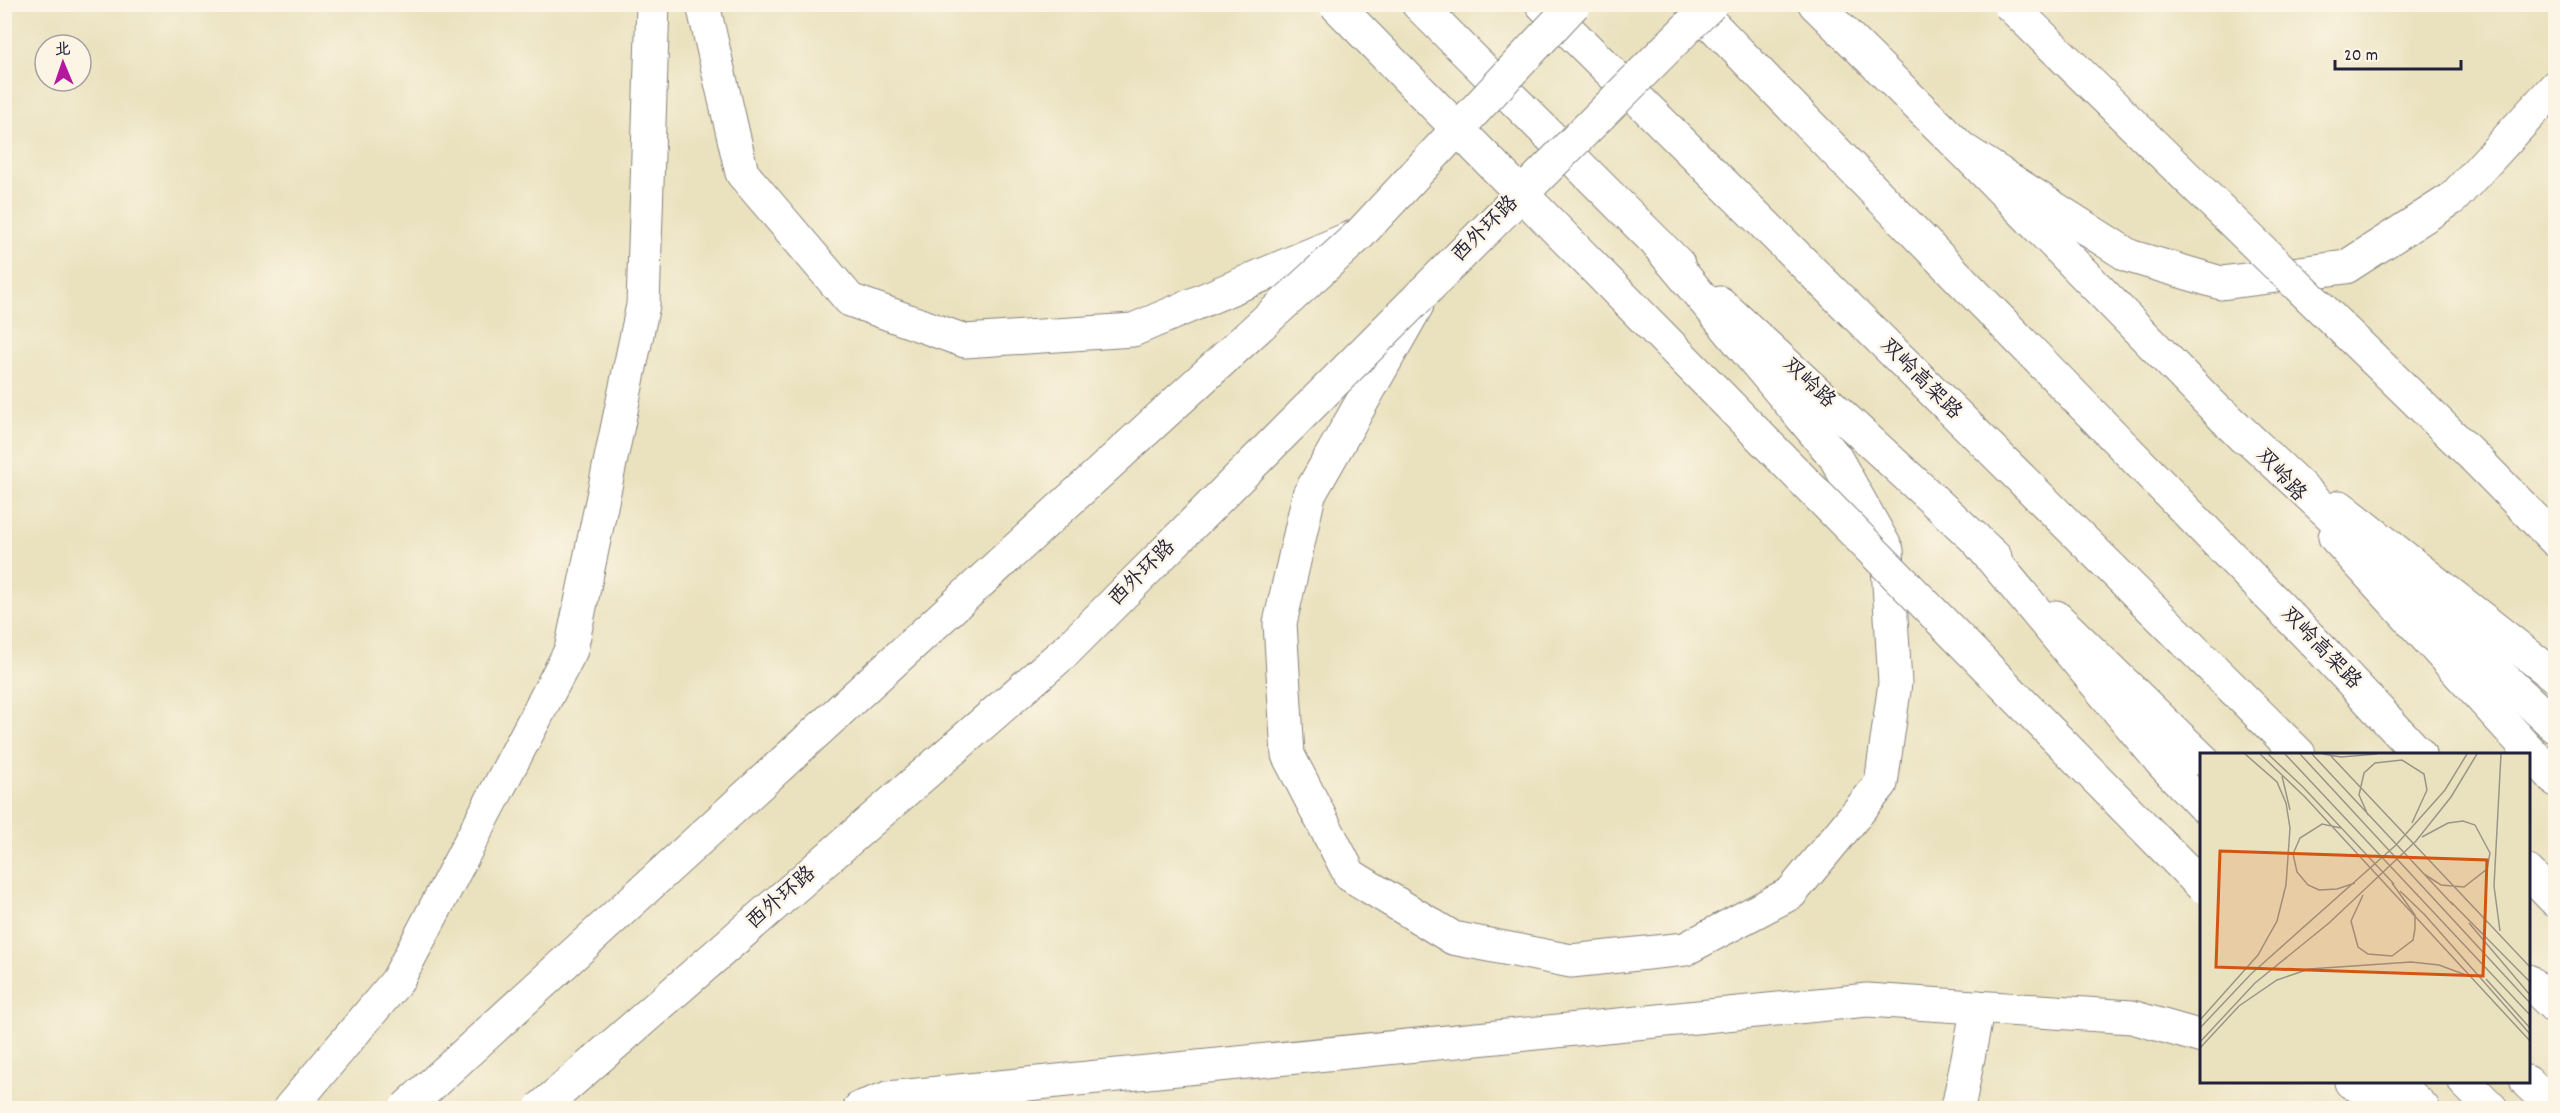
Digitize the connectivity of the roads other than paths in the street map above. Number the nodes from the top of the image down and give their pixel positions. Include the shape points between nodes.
1 (653, 4) edge
2 (706, 4) edge
3 (1335, 4) edge
4 (1418, 4) edge
5 (1542, 4) edge
6 (1574, 4) edge
7 (1692, 4) edge
8 (1711, 4) edge
9 (1815, 4) edge
10 (2009, 4) edge
11 (2556, 86) edge
12 (1962, 149) junction
13 (1360, 234) junction
14 (1658, 245) junction
15 (1426, 291) junction
16 (2224, 415) junction
17 (1974, 537) junction
18 (2556, 541) edge
19 (2556, 677) edge
20 (2556, 727) edge
21 (2298, 753) edge
22 (2418, 753) edge
23 (2200, 757) edge
24 (2556, 780) edge
25 (2200, 803) edge
26 (2530, 873) edge
27 (2200, 884) edge
28 (2556, 901) edge
29 (2530, 982) edge
30 (1978, 1007) junction
31 (2556, 1008) edge
32 (2200, 1036) edge
33 (2351, 1083) edge
34 (2352, 1083) edge
35 (2397, 1083) edge
36 (2466, 1083) edge
37 (2529, 1083) edge
38 (290, 1108) edge
39 (406, 1108) edge
40 (541, 1108) edge
41 (860, 1108) edge
42 (1958, 1108) edge
43 (2376, 1108) edge
44 (2397, 1108) edge
45 (2422, 1108) edge
46 (2491, 1108) edge
47 (2554, 1108) edge

1 - 38 main road via 643,305 571,650 397,981
2 - 13 main road via 742,173 850,300 965,341 1133,330
3 - 27 main road, bridge
4 - 14 main road, 双岭路
5 - 21 main road, 双岭高架路
6 - 13 main road, bridge
7 - 22 main road, 双岭高架路
8 - 15 main road, 西外环路, bridge
9 - 12 main road, 双岭路
10 - 18 main road, bridge via 2466,448
11 - 12 main road via 2453,198 2346,267 2221,283 2129,256
12 - 16 main road, 双岭路
13 - 39 main road, bridge
14 - 15 main road via 1835,457 1887,550 1895,683 1881,784 1791,893 1685,949 1571,962 1453,938 1350,875 1288,755 1280,623 1309,495
14 - 17 main road, 双岭路
15 - 40 main road, 西外环路, bridge via 1067,650
16 - 19 main road
16 - 20 main road
16 - 24 main road, 双岭路
17 - 23 main road, 双岭路
17 - 25 main road via 2163,764
26 - 28 main road
29 - 31 main road
30 - 32 main road via 2132,1017
30 - 41 main road via 1855,1001 888,1098
30 - 42 main road
33 - 43 main road
34 - 44 main road
35 - 45 main road
36 - 46 main road
37 - 47 main road

